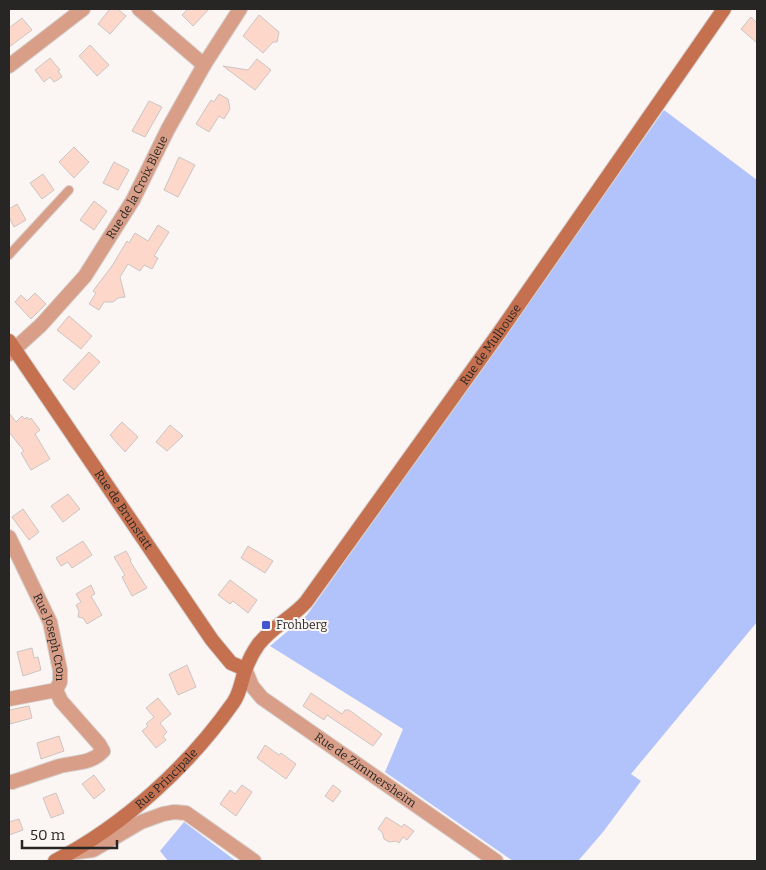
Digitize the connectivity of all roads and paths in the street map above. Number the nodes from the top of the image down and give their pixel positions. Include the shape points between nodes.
1 (82, 9) edge
2 (140, 9) edge
3 (240, 9) edge
4 (724, 9) edge
5 (204, 65) junction
6 (9, 66) edge
7 (69, 190) dead end
8 (9, 255) edge
9 (11, 348) edge
10 (9, 537) edge
11 (245, 669) junction
12 (56, 690) junction
13 (9, 699) edge
14 (12, 782) dead end
15 (70, 853) junction
16 (55, 861) edge
17 (254, 861) edge
18 (496, 861) edge

1 - 6 street
2 - 5 street
3 - 5 street, Rue de la Croix Bleue
4 - 11 main road, Rue de Mulhouse via 499,333 312,594 298,611 264,637
5 - 9 street, Rue de la Croix Bleue via 133,200 85,276 41,325
7 - 8 lane
9 - 11 main road, Rue de Brunstatt via 212,640 231,663
10 - 12 street, Rue Joseph Cron via 50,622 60,670
11 - 15 main road, Rue Principale via 233,703 193,752 150,796 101,834
11 - 18 street, Rue de Zimmersheim via 252,686 262,698
12 - 13 street
12 - 14 street, Rue Joseph Cron via 61,701 103,751 88,762 61,766
15 - 16 main road, Rue Principale
15 - 17 street via 93,850 141,822 174,812 186,813

